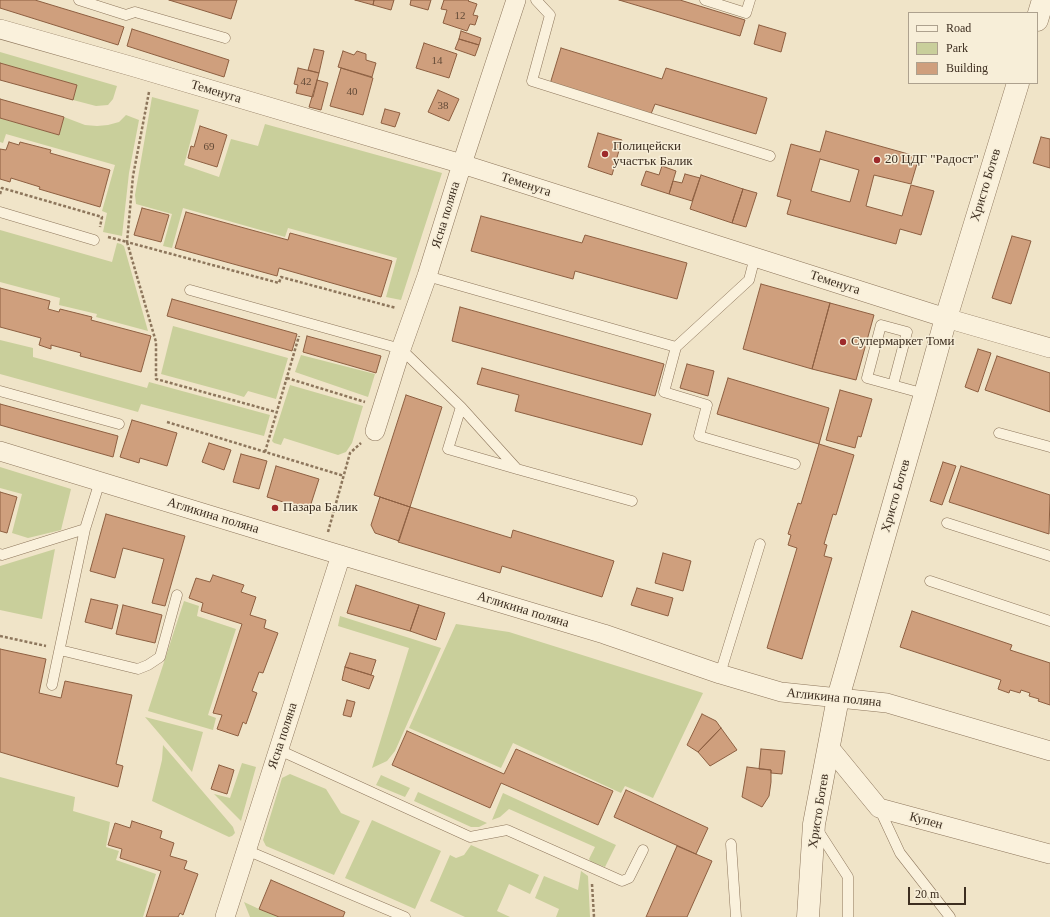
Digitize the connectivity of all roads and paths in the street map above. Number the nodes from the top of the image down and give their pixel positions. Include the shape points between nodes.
1 (79, 0) edge
2 (516, 0) edge
3 (536, 0) edge
4 (705, 0) edge
5 (750, 0) edge
6 (1043, 0) edge
7 (1038, 17) edge
8 (0, 30) edge
9 (225, 38) dead end
10 (153, 73) junction
11 (1018, 84) edge
12 (770, 156) dead end
13 (462, 164) junction
14 (0, 194) edge
15 (0, 212) edge
16 (100, 228) dead end
17 (106, 236) dead end
18 (94, 240) dead end
19 (127, 242) junction
20 (754, 257) junction
21 (427, 276) junction
22 (190, 290) dead end
23 (414, 313) junction
24 (946, 318) junction
25 (303, 322) junction
26 (676, 348) junction
27 (1050, 348) edge
28 (401, 349) junction
29 (287, 378) junction
30 (893, 385) junction
31 (0, 391) edge
32 (925, 394) junction
33 (461, 407) junction
34 (382, 408) junction
35 (276, 412) junction
36 (167, 422) dead end
37 (119, 424) dead end
38 (375, 431) joint
39 (999, 433) dead end
40 (1050, 447) edge
41 (0, 451) edge
42 (264, 452) junction
43 (795, 464) dead end
44 (517, 469) junction
45 (344, 476) junction
46 (100, 481) junction
47 (632, 501) dead end
48 (331, 523) dead end
49 (947, 523) dead end
50 (85, 529) junction
51 (760, 544) dead end
52 (0, 554) edge
53 (341, 555) junction
54 (1050, 556) edge
55 (930, 580) dead end
56 (177, 595) dead end
57 (1050, 621) edge
58 (0, 636) edge
59 (60, 650) junction
60 (720, 674) junction
61 (52, 685) dead end
62 (838, 698) junction
63 (830, 746) junction
64 (278, 750) junction
65 (1050, 751) edge
66 (879, 808) junction
67 (814, 824) junction
68 (731, 844) dead end
69 (246, 850) junction
70 (643, 850) dead end
71 (1050, 854) edge
72 (591, 868) junction
73 (225, 917) edge
74 (405, 917) edge
75 (594, 917) edge
76 (736, 917) edge
77 (808, 917) edge
78 (848, 917) edge
79 (950, 917) edge

1 - 9 lane via 126,14 135,12
2 - 13 street, Ясна поляна
3 - 12 lane via 550,15 532,81
4 - 5 lane via 746,13
6 - 7 street
8 - 10 street, Теменуга
10 - 13 street, Теменуга
10 - 19 path via 133,176
11 - 24 street, Христо Ботев
13 - 20 street, Теменуга
13 - 21 street, Ясна поляна
14 - 16 path via 2,188 102,217
15 - 18 lane
17 - 19 path
19 - 23 path via 279,283 281,277
19 - 35 path via 156,342 156,378
20 - 24 street, Теменуга
20 - 26 lane via 749,280
21 - 23 street, Ясна поляна
21 - 26 lane
22 - 25 lane
23 - 28 street, Ясна поляна
24 - 27 street, Теменуга
24 - 32 street, Христо Ботев
25 - 28 lane
25 - 29 path
26 - 43 lane via 664,392 707,405 699,436
28 - 33 lane
28 - 34 street, Ясна поляна
29 - 34 path
29 - 35 path
30 - 30 lane via 907,332 881,325 867,378
30 - 32 lane
31 - 37 lane
32 - 62 street, Христо Ботев
33 - 44 lane
33 - 44 lane via 448,449
34 - 38 street, Ясна поляна
35 - 42 path
36 - 42 path
38 - 45 path via 350,453
39 - 40 lane
41 - 46 street, Агликина поляна
42 - 45 path
44 - 47 lane
45 - 48 path
46 - 50 lane
46 - 53 street, Агликина поляна
49 - 54 lane
50 - 52 lane
50 - 59 lane
51 - 60 lane
53 - 60 street, Агликина поляна via 604,634
53 - 64 street, Ясна поляна
55 - 57 lane
56 - 59 lane via 160,657 148,665 138,668
58 - 59 path
59 - 61 lane
60 - 62 street, Агликина поляна via 781,692
62 - 63 street, Христо Ботев
62 - 65 street, Агликина поляна via 886,703
63 - 66 street
63 - 67 street, Христо Ботев
64 - 69 street, Ясна поляна
64 - 72 lane via 470,837 507,830
66 - 71 street, Купен
66 - 79 lane via 900,853
67 - 77 street, Христо Ботев
67 - 78 lane via 848,877
68 - 76 lane
69 - 73 street, Ясна поляна
69 - 74 lane
70 - 72 lane via 629,878 622,881
72 - 75 path

